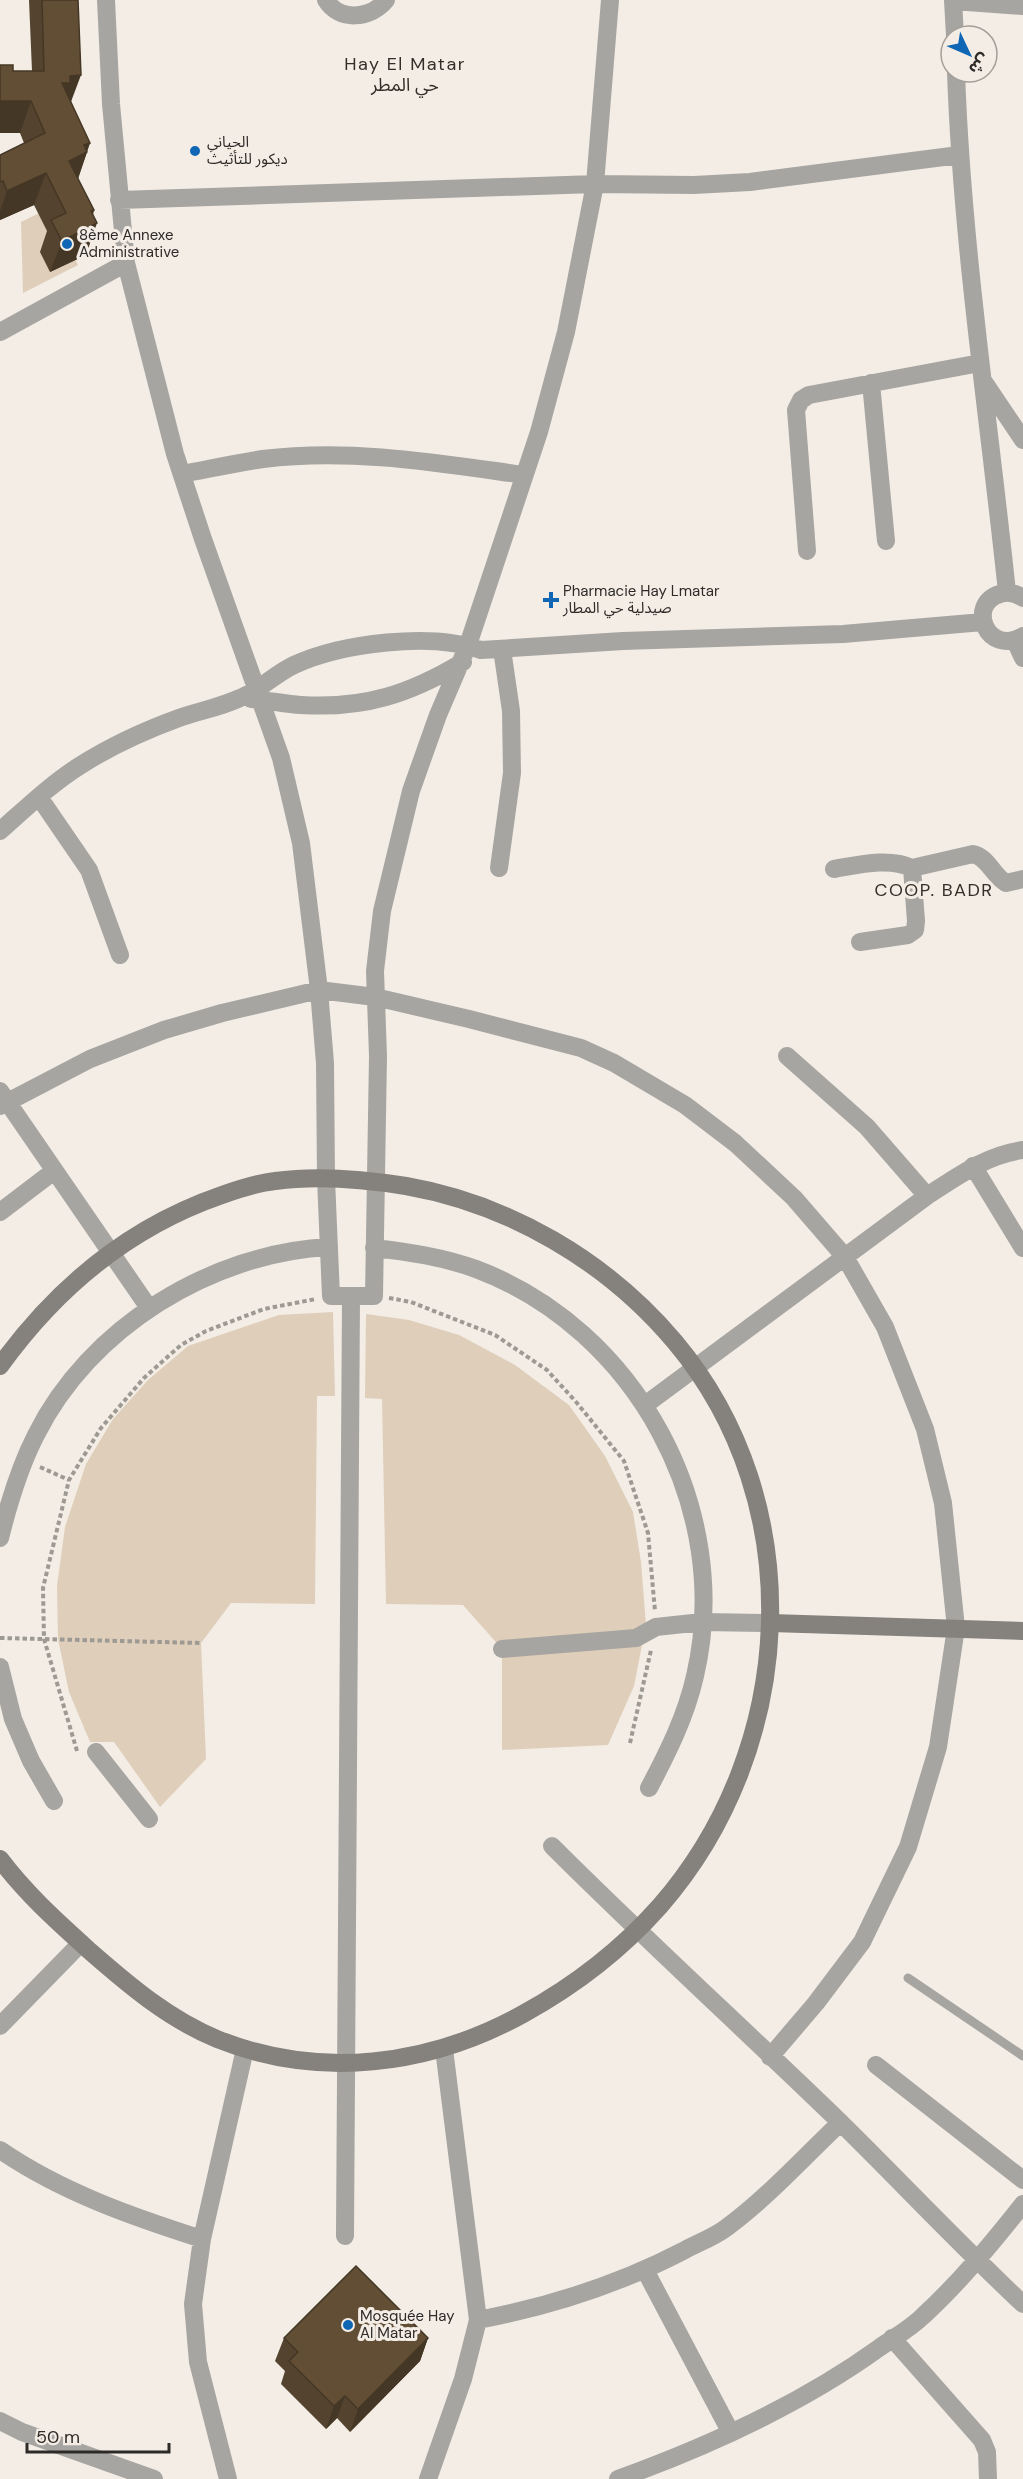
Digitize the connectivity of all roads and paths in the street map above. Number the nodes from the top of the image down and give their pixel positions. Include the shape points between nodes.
1 (106, 0) edge
2 (326, 0) edge
3 (386, 0) edge
4 (610, 0) edge
5 (953, 1) edge
6 (1023, 6) edge
7 (954, 24) edge
8 (956, 84) edge
9 (959, 156) junction
10 (595, 184) junction
11 (119, 200) junction
12 (126, 263) junction
13 (0, 332) edge
14 (981, 370) junction
15 (871, 383) junction
16 (1023, 440) edge
17 (182, 474) junction
18 (524, 476) junction
19 (886, 541) dead end
20 (807, 551) dead end
21 (1015, 595) edge
22 (983, 621) junction
23 (1019, 639) edge
24 (502, 649) junction
25 (470, 653) junction
26 (1023, 658) edge
27 (260, 694) junction
28 (39, 797) junction
29 (0, 831) edge
30 (499, 868) dead end
31 (912, 868) junction
32 (834, 869) dead end
33 (1023, 879) edge
34 (860, 942) dead end
35 (120, 955) dead end
36 (319, 990) junction
37 (375, 997) junction
38 (787, 1056) dead end
39 (2, 1100) edge
40 (1023, 1150) edge
41 (973, 1167) junction
42 (54, 1171) junction
43 (326, 1179) junction
44 (377, 1182) junction
45 (927, 1196) junction
46 (0, 1212) edge
47 (329, 1247) junction
48 (374, 1248) junction
49 (1023, 1248) edge
50 (109, 1253) junction
51 (845, 1257) junction
52 (331, 1296) junction
53 (374, 1296) junction
54 (351, 1297) junction
55 (149, 1308) junction
56 (0, 1366) edge
57 (695, 1368) junction
58 (645, 1405) junction
59 (25, 1460) junction
60 (69, 1480) junction
61 (0, 1538) edge
62 (702, 1622) junction
63 (771, 1623) junction
64 (656, 1627) junction
65 (956, 1628) junction
66 (1023, 1631) edge
67 (0, 1638) edge
68 (44, 1640) junction
69 (201, 1643) dead end
70 (502, 1649) dead end
71 (0, 1667) edge
72 (630, 1743) dead end
73 (96, 1752) joint
74 (649, 1788) dead end
75 (54, 1801) dead end
76 (148, 1819) dead end
77 (552, 1846) dead end
78 (0, 1859) edge
79 (637, 1930) junction
80 (81, 1943) junction
81 (908, 1978) dead end
82 (4, 2015) edge
83 (245, 2049) junction
84 (444, 2049) junction
85 (771, 2056) junction
86 (1023, 2056) edge
87 (347, 2063) junction
88 (876, 2065) dead end
89 (840, 2123) junction
90 (0, 2150) edge
91 (1023, 2180) edge
92 (1023, 2204) edge
93 (345, 2236) dead end
94 (202, 2239) junction
95 (977, 2262) junction
96 (645, 2270) junction
97 (1023, 2304) edge
98 (478, 2320) junction
99 (892, 2338) junction
100 (0, 2421) edge
101 (731, 2433) junction
102 (154, 2479) edge
103 (228, 2479) edge
104 (428, 2479) edge
105 (618, 2479) edge
106 (988, 2479) edge

1 - 11 street
2 - 3 street via 331,9 343,15 378,9
4 - 10 street
5 - 6 street
5 - 7 street
8 - 9 street
9 - 10 street via 750,182
9 - 14 street
10 - 11 street
10 - 18 street via 566,332
11 - 12 street
12 - 13 street
12 - 17 street
14 - 15 street
14 - 16 street
14 - 21 street
15 - 19 street
15 - 20 street via 809,395 796,410
17 - 18 street via 265,459 347,456 423,461
17 - 27 street
18 - 25 street
21 - 22 street via 997,594 988,601
22 - 23 street via 989,634 1001,641
22 - 24 street via 843,634
23 - 26 street
24 - 25 street
24 - 30 street via 511,711 512,773
25 - 27 street via 417,686 368,703 308,706
25 - 27 street via 448,642 344,649 295,665
25 - 37 street via 425,748 399,833 377,939
27 - 28 street via 179,718 124,742 80,765
27 - 36 street via 302,843
28 - 29 street
28 - 35 street via 89,870
31 - 32 street via 885,863
31 - 33 street via 973,854 982,857 1006,883
31 - 34 street via 915,930 908,935
36 - 37 street
36 - 39 street via 164,1030
36 - 43 street via 325,1063
37 - 44 street
37 - 51 street via 581,1048 614,1063 685,1105 735,1143 794,1198
38 - 45 street via 867,1127
39 - 42 street
40 - 41 street via 1000,1154
41 - 45 street
41 - 49 street
42 - 46 street
42 - 50 street
43 - 44 street
43 - 47 street
43 - 50 street via 270,1181 238,1190 176,1214
44 - 48 street
44 - 57 street via 480,1206 539,1232 619,1286 665,1330
45 - 51 street
47 - 52 street
47 - 55 street via 255,1259 201,1279
48 - 53 street
48 - 58 street via 423,1254 476,1269 526,1293 572,1324 612,1362
50 - 55 street
50 - 56 street via 42,1312
51 - 57 street
51 - 65 street via 885,1327 925,1429 943,1503
52 - 54 street
52 - 60 path via 264,1308 181,1345 144,1378 101,1428
53 - 54 street
53 - 64 path via 411,1302 495,1335 547,1370 577,1403 624,1461 648,1533
54 - 87 street
55 - 59 street via 106,1343 68,1386 36,1434
57 - 58 street
57 - 63 street via 733,1432 754,1490 769,1559
58 - 62 street via 672,1453 691,1505 701,1559
59 - 60 path
59 - 61 street via 13,1486
60 - 68 path via 43,1588
62 - 63 street
62 - 64 street
62 - 74 street via 696,1675 677,1734
63 - 65 street
63 - 79 street via 762,1696 734,1788 684,1875
64 - 70 street via 636,1638
64 - 72 path
65 - 66 street
65 - 85 street via 939,1747 908,1847 862,1942
67 - 68 path
68 - 69 path
68 - 73 path via 77,1752
71 - 75 street via 13,1719
73 - 76 street
77 - 79 street
78 - 80 street via 44,1910
79 - 84 street via 551,1998 492,2031
79 - 85 street
80 - 82 street
80 - 83 street via 160,2010
81 - 86 lane
83 - 87 street via 306,2062
83 - 94 street
84 - 87 street via 401,2059
84 - 98 street
85 - 89 street
87 - 93 street
88 - 91 street
89 - 95 street
89 - 96 street via 725,2229
90 - 94 street via 67,2188 136,2218
92 - 95 street
94 - 103 street via 193,2304 194,2332
95 - 97 street
95 - 99 street via 921,2318
96 - 98 street via 536,2309
96 - 101 street
98 - 104 street via 463,2379
99 - 101 street via 848,2370
99 - 106 street via 982,2440 987,2452
100 - 102 street
101 - 105 street

